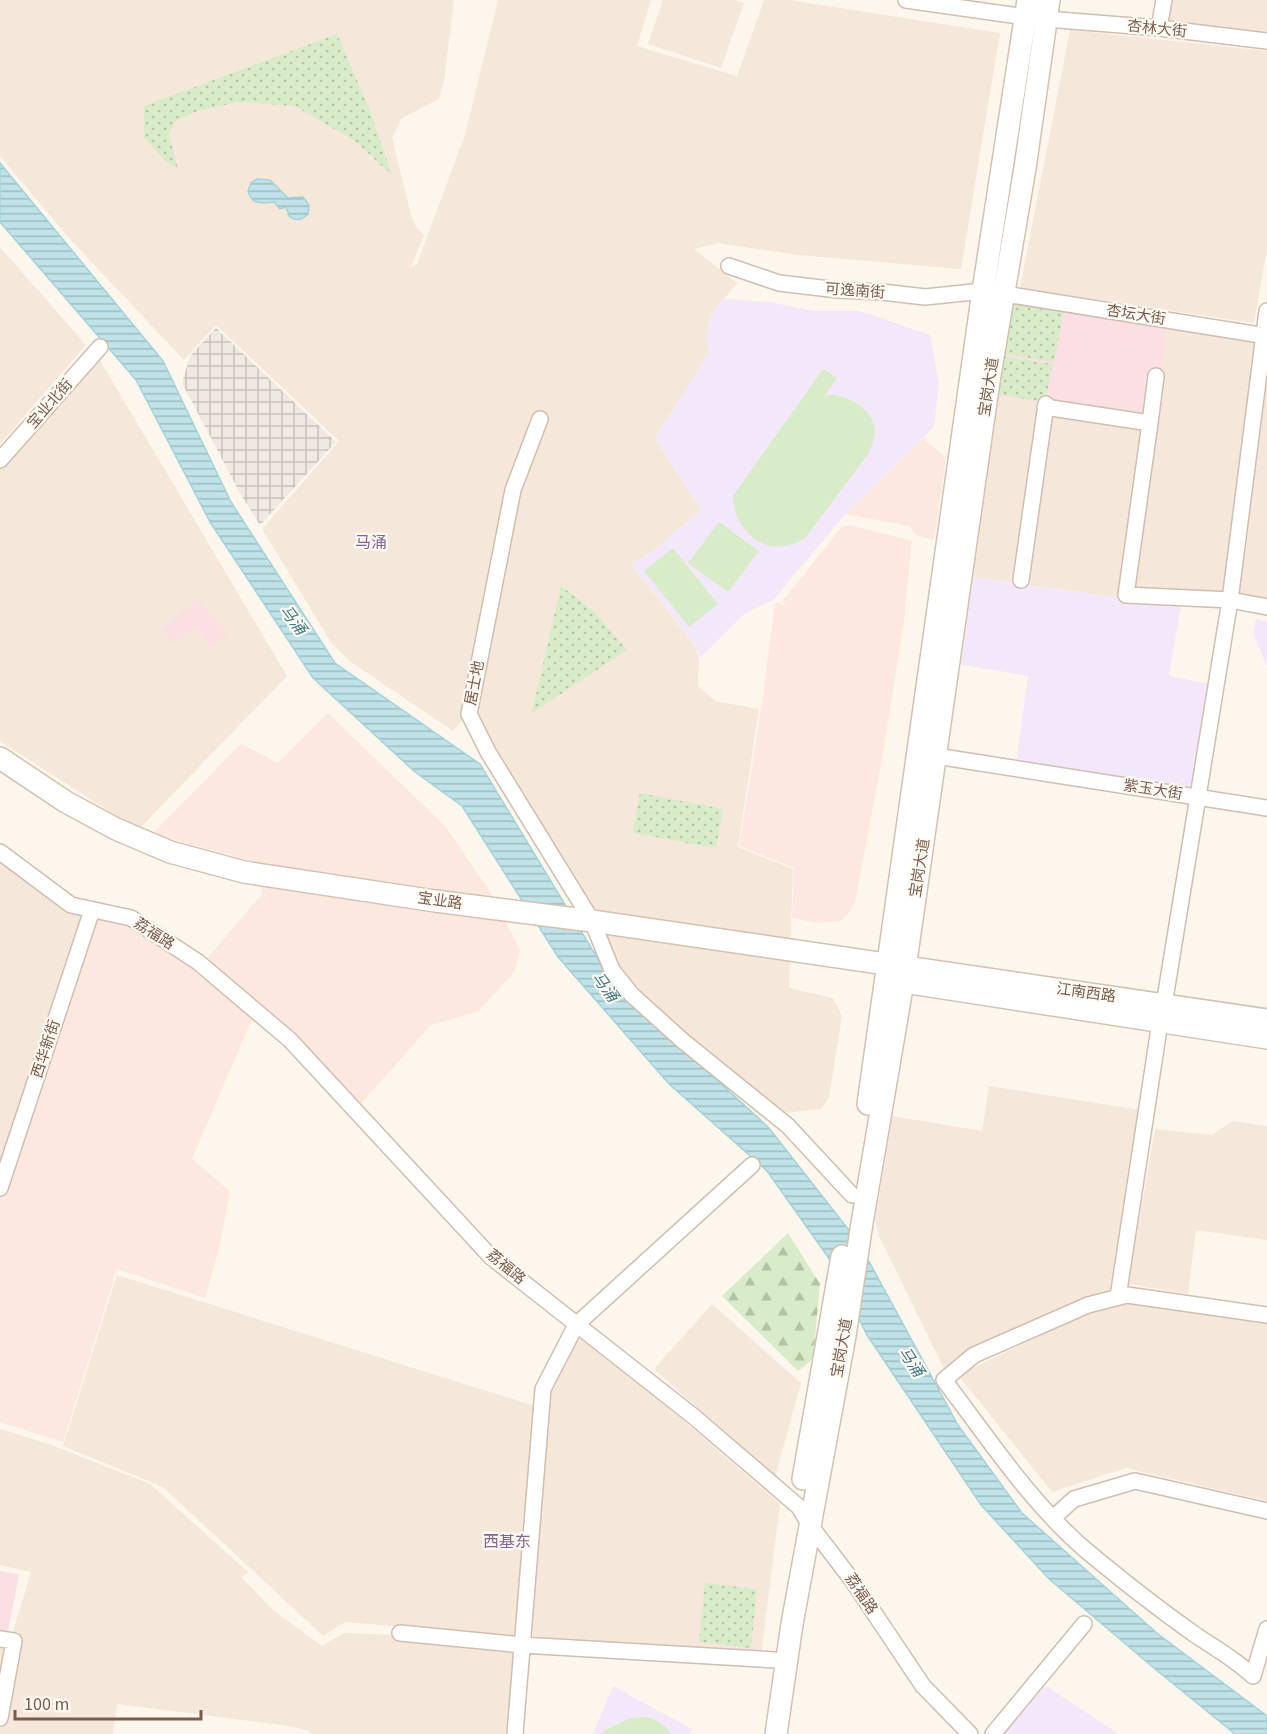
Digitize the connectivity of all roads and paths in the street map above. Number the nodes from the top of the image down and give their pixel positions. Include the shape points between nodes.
1 (906, 0) edge
2 (1164, 0) edge
3 (1037, 9) edge
4 (1159, 28) junction
5 (1267, 41) edge
6 (729, 266) dead end
7 (983, 291) junction
8 (1005, 294) junction
9 (1267, 310) edge
10 (1265, 335) edge
11 (100, 347) dead end
12 (1156, 376) dead end
13 (540, 419) dead end
14 (1150, 423) junction
15 (0, 460) edge
16 (1021, 579) dead end
17 (1230, 600) junction
18 (1267, 607) edge
19 (936, 756) junction
20 (0, 758) edge
21 (0, 773) edge
22 (1197, 797) junction
23 (1267, 808) edge
24 (0, 852) edge
25 (92, 909) junction
26 (520, 919) junction
27 (594, 931) junction
28 (896, 973) junction
29 (1162, 1014) junction
30 (1267, 1020) edge
31 (1267, 1038) edge
32 (872, 1123) junction
33 (752, 1165) dead end
34 (0, 1188) edge
35 (852, 1195) junction
36 (1118, 1297) junction
37 (1267, 1315) edge
38 (576, 1325) junction
39 (1267, 1511) edge
40 (804, 1516) junction
41 (1053, 1518) junction
42 (1084, 1624) dead end
43 (1267, 1629) edge
44 (400, 1633) dead end
45 (7, 1640) edge
46 (522, 1645) junction
47 (775, 1660) junction
48 (0, 1718) edge
49 (964, 1732) edge
50 (515, 1734) edge
51 (764, 1734) edge
52 (776, 1734) edge
53 (993, 1734) edge

1 - 3 street, 杏林大街
2 - 4 street
3 - 4 street, 杏林大街
3 - 7 main road, 宝岗大道
3 - 8 main road, 宝岗大道
4 - 5 street, 杏林大街
6 - 7 street, 可逸南街 via 779,284 838,291 925,297
7 - 8 main road
7 - 28 main road, 宝岗大道
8 - 10 street, 杏坛大街
8 - 19 main road, 宝岗大道
9 - 10 street
10 - 17 street
11 - 15 street, 宝业北街
12 - 14 street
13 - 27 street, 居士地 via 513,490 469,714
14 - 16 street via 1046,405
14 - 17 street via 1126,595
17 - 18 street
17 - 22 street
19 - 22 street, 紫玉大街
19 - 28 main road, 宝岗大道
20 - 26 main road, 宝业路 via 95,818 193,859 278,878
21 - 26 main road, 宝业路 via 89,829 189,872 296,894
22 - 23 street
22 - 29 street, 紫玉大街
24 - 25 street, 荔福路 via 71,905
25 - 34 street, 西华新街
25 - 38 street, 荔福路 via 131,918 198,962 290,1040 491,1257
26 - 27 main road, 宝业路
27 - 28 main road, 宝业路
27 - 35 street, 居士地 via 612,970 632,995 788,1126
28 - 29 main road, 江南西路
28 - 32 main road, 宝岗大道
29 - 30 main road, 江南西路
29 - 31 main road
29 - 36 street, 紫玉大街
32 - 35 main road, 宝岗大道
32 - 40 main road, 宝岗大道 via 845,1336
33 - 38 street
35 - 40 main road, 宝岗大道
36 - 37 street via 1165,1299
36 - 41 street via 1088,1305 974,1355 944,1380 1019,1480
38 - 40 street, 荔福路 via 693,1416
38 - 46 street via 543,1389
39 - 41 street via 1136,1481 1074,1499
40 - 47 main road, 宝岗大道
40 - 49 street, 荔福路 via 923,1686
40 - 52 main road, 宝岗大道
41 - 43 street via 1087,1551 1253,1676
42 - 53 street
44 - 46 street
45 - 48 street
46 - 47 street
46 - 50 street
47 - 51 main road, 宝岗大道

